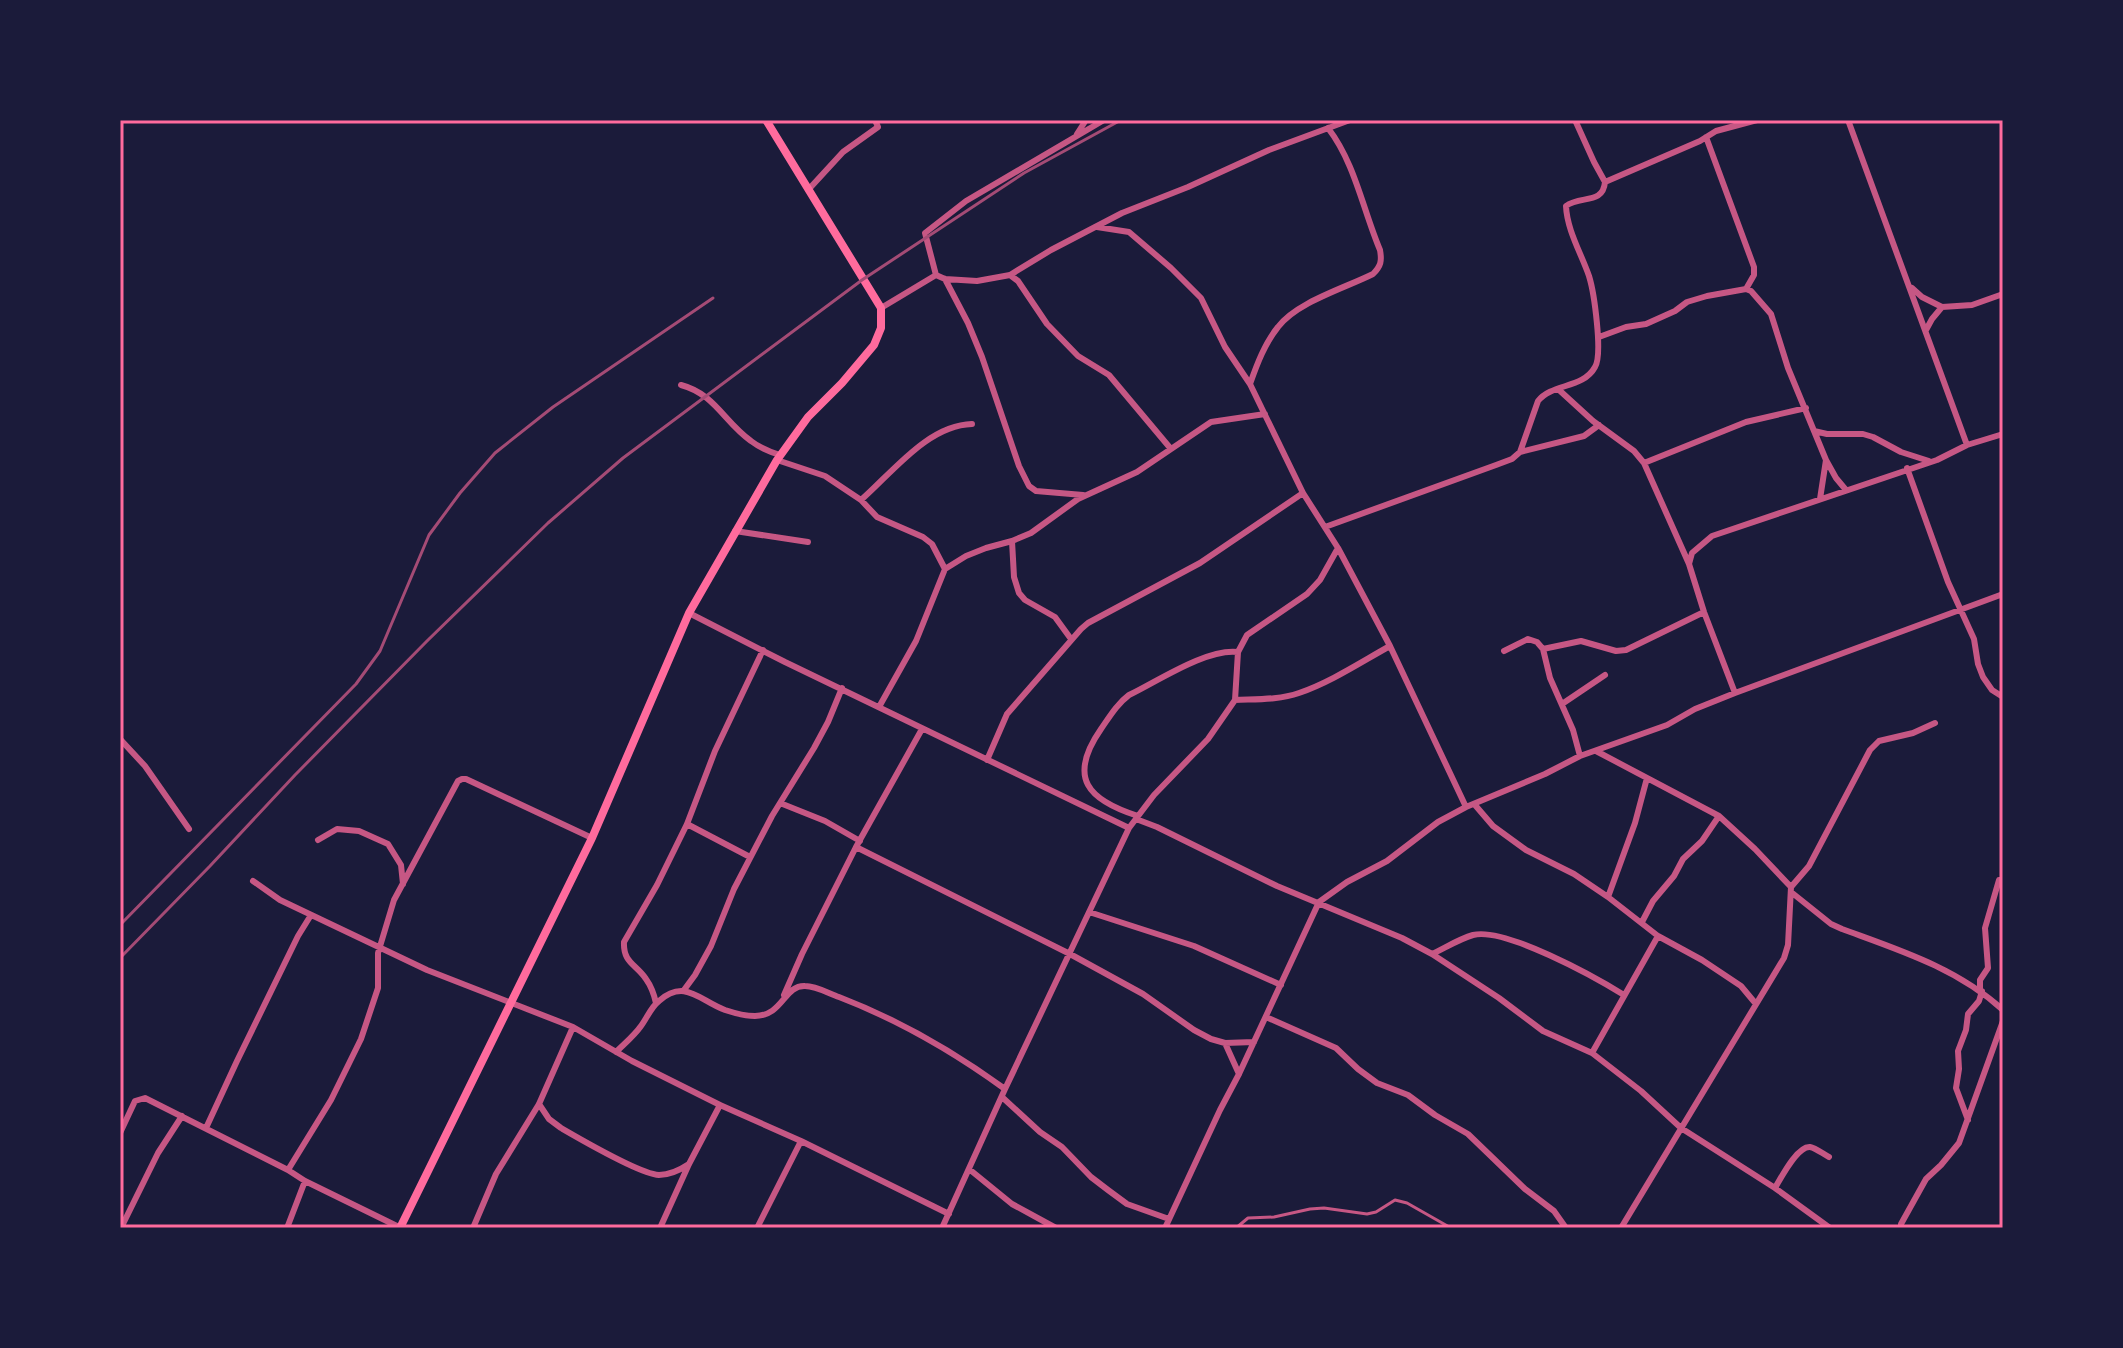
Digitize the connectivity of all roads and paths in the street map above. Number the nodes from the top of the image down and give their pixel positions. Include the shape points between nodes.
1 (766, 120) edge
2 (875, 120) edge
3 (1086, 120) edge
4 (1104, 120) edge
5 (1350, 120) edge
6 (1575, 120) edge
7 (1757, 120) edge
8 (1848, 120) edge
9 (1328, 128) junction
10 (1075, 137) junction
11 (1706, 137) junction
12 (1605, 182) junction
13 (809, 189) junction
14 (1097, 227) junction
15 (936, 275) junction
16 (1010, 275) junction
17 (945, 279) junction
18 (1910, 287) junction
19 (1746, 289) junction
20 (2003, 294) edge
21 (1942, 307) junction
22 (881, 308) junction
23 (1926, 330) junction
24 (1599, 337) junction
25 (1250, 384) junction
26 (681, 385) dead end
27 (1558, 389) junction
28 (1806, 408) junction
29 (1265, 414) junction
30 (972, 424) dead end
31 (1599, 425) junction
32 (1814, 431) junction
33 (2003, 434) edge
34 (1967, 445) junction
35 (1171, 449) junction
36 (1520, 452) junction
37 (778, 457) junction
38 (1826, 460) junction
39 (1931, 461) junction
40 (1644, 463) junction
41 (1907, 468) junction
42 (1846, 490) junction
43 (1303, 493) junction
44 (1087, 496) junction
45 (1820, 499) junction
46 (861, 500) junction
47 (1325, 527) junction
48 (735, 531) junction
49 (1012, 541) junction
50 (808, 542) dead end
51 (1338, 548) junction
52 (1689, 564) junction
53 (945, 569) junction
54 (2003, 594) edge
55 (1959, 609) junction
56 (1704, 612) junction
57 (689, 613) junction
58 (1071, 639) junction
59 (1390, 646) junction
60 (1543, 649) junction
61 (763, 650) junction
62 (1504, 651) dead end
63 (1238, 652) junction
64 (1605, 675) dead end
65 (842, 688) junction
66 (1735, 693) junction
67 (2003, 697) edge
68 (1235, 700) junction
69 (1562, 704) junction
70 (879, 707) junction
71 (1935, 723) dead end
72 (922, 729) junction
73 (120, 739) edge
74 (1596, 751) junction
75 (1580, 756) junction
76 (987, 760) junction
77 (1647, 778) junction
78 (780, 803) junction
79 (1475, 805) junction
80 (1466, 807) junction
81 (1719, 816) junction
82 (1137, 818) junction
83 (687, 824) junction
84 (1129, 828) junction
85 (189, 829) dead end
86 (592, 838) junction
87 (318, 840) dead end
88 (858, 844) junction
89 (750, 857) junction
90 (2003, 872) edge
91 (253, 881) dead end
92 (403, 884) junction
93 (1791, 890) junction
94 (1608, 897) junction
95 (1319, 902) junction
96 (1089, 912) junction
97 (311, 915) junction
98 (1642, 922) junction
99 (1658, 936) junction
100 (380, 946) junction
101 (1070, 954) junction
102 (1432, 954) junction
103 (1281, 985) junction
104 (684, 990) junction
105 (1981, 990) junction
106 (1624, 995) junction
107 (510, 1001) junction
108 (656, 1003) junction
109 (781, 1003) junction
110 (1756, 1004) junction
111 (2003, 1010) edge
112 (1266, 1017) junction
113 (2003, 1021) edge
114 (573, 1027) junction
115 (1254, 1042) junction
116 (1225, 1043) junction
117 (616, 1052) junction
118 (1592, 1053) junction
119 (1239, 1074) junction
120 (1004, 1093) junction
121 (539, 1104) junction
122 (720, 1105) junction
123 (182, 1116) junction
124 (1968, 1120) junction
125 (206, 1128) junction
126 (1681, 1128) junction
127 (120, 1133) edge
128 (801, 1141) junction
129 (1829, 1157) dead end
130 (689, 1164) junction
131 (969, 1169) junction
132 (288, 1170) junction
133 (305, 1181) junction
134 (1775, 1188) junction
135 (949, 1214) junction
136 (1169, 1219) junction
137 (1819, 1219) junction
138 (121, 1228) edge
139 (287, 1228) edge
140 (400, 1228) edge
141 (473, 1228) edge
142 (660, 1228) edge
143 (757, 1228) edge
144 (942, 1228) edge
145 (1056, 1228) edge
146 (1165, 1228) edge
147 (1236, 1228) edge
148 (1451, 1228) edge
149 (1566, 1228) edge
150 (1621, 1228) edge
151 (1818, 1228) edge
152 (1830, 1228) edge
153 (1901, 1228) edge

1 - 13 main road
2 - 13 street via 878,127 843,152
3 - 10 street
4 - 10 street
5 - 9 street
6 - 12 street
7 - 11 street
8 - 18 street
9 - 14 street
9 - 25 street via 1380,250 1380,267 1288,316 1265,348
10 - 15 street via 966,201 925,233
11 - 12 street
11 - 19 street via 1754,267
12 - 24 street via 1598,196 1566,206 1590,279
13 - 22 main road
14 - 16 street
14 - 25 street via 1129,232 1201,298
15 - 17 street
15 - 22 street
16 - 17 street
16 - 35 street via 1047,324 1078,356 1109,375
17 - 44 street via 982,357 1029,486
18 - 21 street
18 - 23 street
19 - 24 street via 1687,302 1646,324
19 - 28 street via 1771,314
20 - 21 street via 1972,305
21 - 23 street
22 - 37 main road via 874,345
23 - 34 street
24 - 27 street via 1595,368
25 - 29 street
26 - 37 street via 708,397 750,441
27 - 31 street
27 - 36 street via 1538,401
28 - 32 street
28 - 40 street via 1746,422
29 - 35 street via 1219,419
29 - 43 street
30 - 46 street via 950,428 917,448
31 - 36 street via 1584,436
31 - 40 street
32 - 38 street
32 - 39 street via 1863,434
33 - 34 street
34 - 39 street
35 - 44 street
36 - 47 street
37 - 46 street via 825,476
37 - 48 main road
38 - 42 street
38 - 45 street
39 - 41 street
40 - 52 street
41 - 42 street
41 - 55 street
42 - 45 street
43 - 47 street
43 - 58 street via 1200,563 1088,623
44 - 49 street
45 - 52 street via 1712,536 1692,553
46 - 53 street via 877,517 932,544
47 - 51 street
48 - 50 street
48 - 57 main road
49 - 53 street
49 - 58 street via 1019,593 1055,617
51 - 59 street
51 - 63 street via 1307,594 1247,635
52 - 56 street
53 - 70 street via 916,641
54 - 55 street
55 - 66 street
55 - 67 street via 1974,639 1983,677
56 - 60 street via 1626,650 1581,641
56 - 66 street
57 - 61 street
57 - 86 main road
58 - 76 street via 1007,714
59 - 68 street via 1297,694
59 - 80 street
60 - 62 street via 1528,639
60 - 69 street
61 - 65 street
61 - 83 street
63 - 68 street
63 - 82 street via 1213,654 1129,695 1091,744 1084,764 1092,792
64 - 69 street
65 - 70 street
65 - 78 street
66 - 74 street
68 - 82 street via 1208,739
69 - 75 street
70 - 72 street
71 - 93 street via 1879,741 1870,750
72 - 76 street
72 - 88 street
73 - 85 street
74 - 75 street
74 - 77 street
75 - 79 street
76 - 84 street
77 - 81 street
77 - 94 street
78 - 88 street via 825,821
78 - 89 street
79 - 80 street
79 - 94 street via 1526,850
80 - 95 street
81 - 93 street
81 - 98 street
82 - 84 street
82 - 95 street
83 - 89 street
83 - 108 street via 624,942 629,962 648,981
84 - 96 street
86 - 92 street via 462,779
86 - 107 main road
87 - 92 street via 337,829 359,831 388,844 401,865
88 - 101 street
88 - 109 street
89 - 104 street via 711,946
90 - 105 street via 1985,928 1988,968
91 - 97 street
92 - 100 street
93 - 105 street via 1831,924 1926,959
93 - 110 street via 1788,945
94 - 98 street
95 - 102 street
95 - 103 street
96 - 101 street
96 - 103 street via 1169,936
97 - 100 street
97 - 125 street
98 - 99 street
99 - 106 street
99 - 110 street via 1741,986
100 - 107 street
100 - 132 street via 378,988 361,1039
101 - 116 street via 1143,994 1194,1030
101 - 120 street
102 - 106 street via 1474,935 1489,935 1569,965
102 - 118 street via 1551,1036
103 - 112 street
104 - 108 street
104 - 109 street via 751,1016 771,1012
105 - 111 street
105 - 124 street via 1958,1051 1956,1088
106 - 118 street
107 - 114 street
107 - 140 main road
108 - 117 street
109 - 120 street via 793,989 804,986 862,1006 966,1061
110 - 126 street
112 - 115 street
112 - 149 street via 1336,1048 1377,1083 1408,1095 1468,1134
113 - 124 street
114 - 117 street
114 - 121 street
115 - 116 street
115 - 119 street
116 - 119 street
117 - 122 street
118 - 126 street
119 - 136 street
120 - 131 street
120 - 136 street via 1108,1190 1127,1204
121 - 130 street via 561,1128 651,1174 677,1172
121 - 141 street via 496,1174
122 - 128 street
122 - 130 street
123 - 125 street
123 - 127 street via 140,1098
123 - 138 street
124 - 153 street via 1952,1153 1926,1179
125 - 132 street
126 - 134 street
126 - 150 street
128 - 135 street
128 - 143 street
129 - 134 street via 1803,1149
130 - 142 street
131 - 135 street
131 - 145 street via 1012,1204
132 - 133 street
133 - 139 street
133 - 140 street
134 - 137 street
135 - 144 street
136 - 146 street
137 - 151 street
137 - 152 street
147 - 148 lane via 1248,1218 1310,1209 1367,1214 1395,1200

